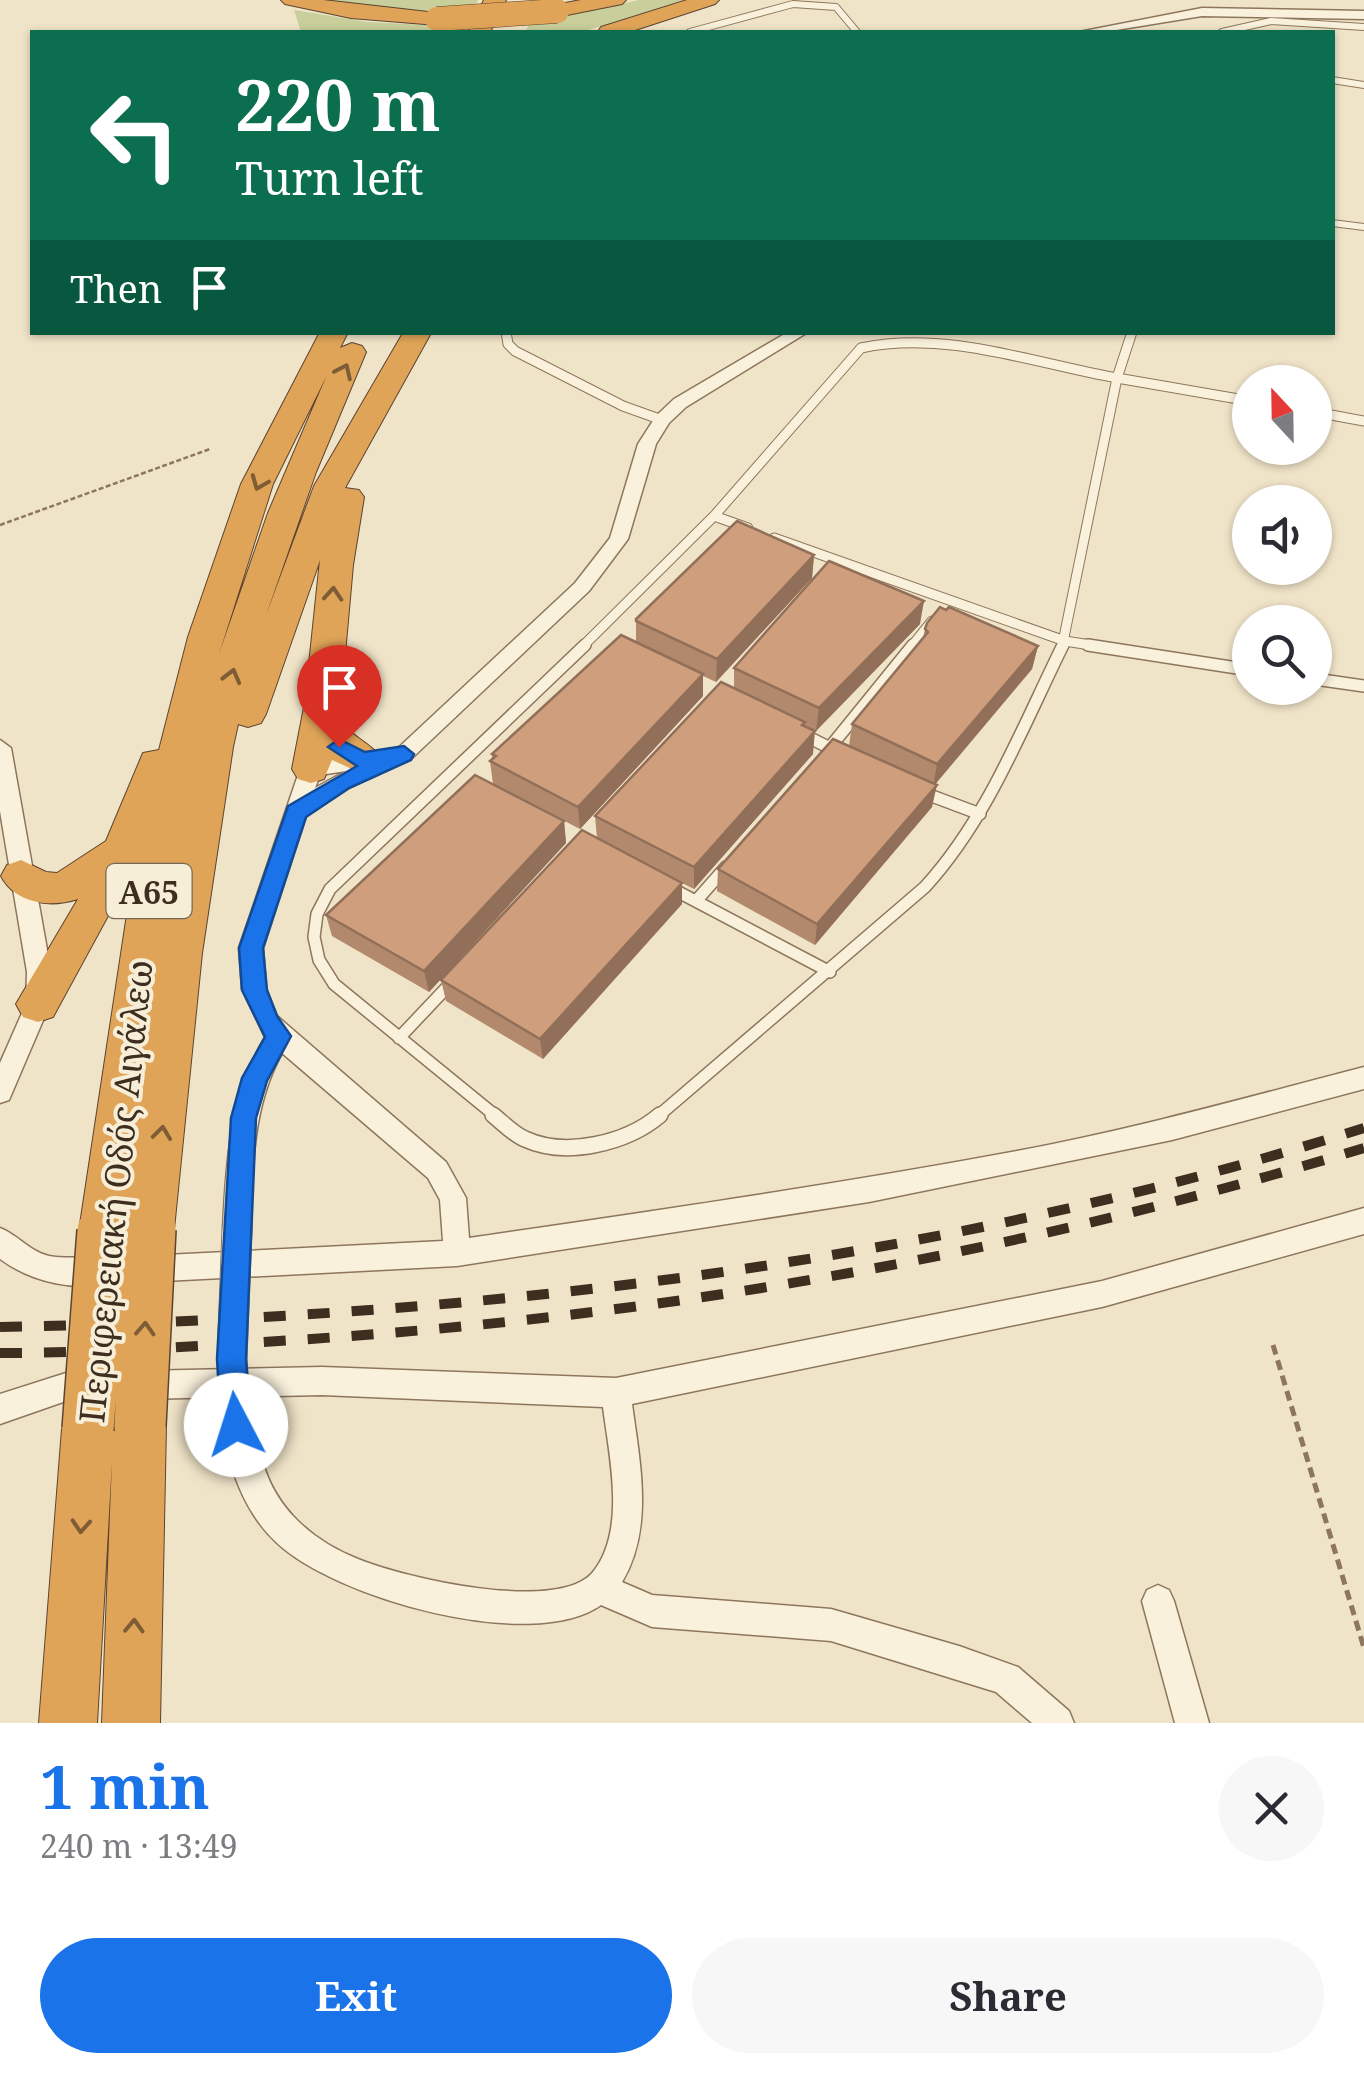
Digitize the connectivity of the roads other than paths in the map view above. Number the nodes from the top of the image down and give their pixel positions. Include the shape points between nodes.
1 (292, 0) edge
2 (495, 0) edge
3 (516, 0) edge
4 (615, 0) edge
5 (708, 0) edge
6 (1364, 15) edge
7 (1364, 26) edge
8 (480, 30) edge
9 (502, 30) edge
10 (615, 30) edge
11 (698, 30) edge
12 (855, 30) edge
13 (1098, 30) edge
14 (1227, 30) edge
15 (1335, 80) edge
16 (1364, 85) edge
17 (1335, 223) edge
18 (1364, 228) edge
19 (324, 335) edge
20 (333, 335) edge
21 (361, 335) edge
22 (506, 335) edge
23 (795, 335) edge
24 (1131, 335) edge
25 (409, 347) edge
26 (318, 365) junction
27 (1117, 378) junction
28 (1232, 398) edge
29 (1332, 415) edge
30 (662, 420) junction
31 (1364, 421) edge
32 (714, 516) junction
33 (233, 560) junction
34 (837, 561) junction
35 (824, 576) edge
36 (948, 602) junction
37 (596, 634) junction
38 (1065, 641) junction
39 (614, 643) edge
40 (1232, 667) edge
41 (1332, 681) edge
42 (1364, 686) edge
43 (783, 725) edge
44 (322, 726) junction
45 (0, 748) edge
46 (830, 748) junction
47 (404, 754) junction
48 (847, 756) edge
49 (363, 760) junction
50 (818, 762) edge
51 (311, 769) junction
52 (453, 773) junction
53 (469, 782) edge
54 (915, 789) edge
55 (296, 812) junction
56 (980, 814) junction
57 (126, 835) junction
58 (733, 860) edge
59 (21, 876) junction
60 (664, 884) edge
61 (696, 901) junction
62 (184, 944) junction
63 (465, 968) edge
64 (830, 972) junction
65 (38, 1004) junction
66 (279, 1036) junction
67 (399, 1038) junction
68 (1364, 1078) edge
69 (0, 1092) edge
70 (1364, 1221) edge
71 (127, 1230) junction
72 (0, 1241) edge
73 (457, 1253) junction
74 (616, 1393) junction
75 (0, 1409) edge
76 (114, 1428) junction
77 (600, 1589) junction
78 (1158, 1601) dead end
79 (68, 1723) edge
80 (130, 1723) edge
81 (1057, 1723) edge
82 (1192, 1723) edge

1 - 4 highway, bridge via 437,19
2 - 8 highway
3 - 9 highway
5 - 10 highway
6 - 13 street via 1202,12
7 - 14 lane via 1262,22
11 - 12 lane via 805,3 836,7
15 - 16 lane
17 - 18 lane
19 - 26 highway
20 - 26 highway, Περιφερειακή Οδός Αιγάλεω / Α65
62 -> 21 highway, Περιφερειακή Οδός Αιγάλεω / Α65 via 212,764 249,613 291,494
22 - 30 lane via 515,351
23 - 30 street
24 - 27 lane
44 -> 25 highway via 341,524
25 - 62 highway via 330,486 310,539 260,674 216,861
26 -> 33 highway, Περιφερειακή Οδός Αιγάλεω / Α65 via 257,484
27 - 28 lane
27 - 32 lane via 927,344 861,348
27 - 38 lane
29 - 31 lane
30 - 47 street via 647,444 628,518 610,554
32 - 34 lane
32 - 37 lane
33 - 57 highway via 204,603
33 - 71 highway, Περιφερειακή Οδός Αιγάλεω / Α65 via 206,637 151,882
34 - 35 lane
34 - 36 lane
36 - 38 lane
36 - 46 lane
37 - 39 lane
37 - 52 lane
38 - 40 lane
38 - 56 lane
41 - 42 lane
43 - 46 lane
44 - 49 highway via 339,747
44 - 51 highway
45 - 59 street
46 - 48 lane
46 - 50 lane
47 - 49 street
47 - 55 street via 341,782
49 - 51 street
51 - 55 street
52 - 53 lane
52 - 67 lane via 330,890 312,926 320,967
54 - 56 lane
55 - 66 street via 251,948 254,990
56 - 64 lane via 926,887
57 - 59 highway via 83,882 47,890
57 - 65 highway
58 - 61 lane
59 - 65 street via 39,972
60 - 61 lane
61 - 64 lane
71 -> 62 highway, Περιφερειακή Οδός Αιγάλεω / Α65
63 - 67 lane
64 - 67 lane via 654,1120 586,1147 545,1147 522,1138
65 - 69 street
66 - 73 street via 437,1170 454,1198
66 - 77 street, bridge via 248,1095 236,1230 236,1425 259,1497 311,1551 388,1587 541,1610 562,1609
68 - 73 street via 1021,1162
70 - 74 street via 1102,1294
71 - 76 highway, Περιφερειακή Οδός Αιγάλεω / Α65, bridge
72 - 73 street via 14,1257 69,1273
74 - 75 street via 322,1381 66,1387
74 - 77 street via 625,1541
76 -> 79 highway, Περιφερειακή Οδός Αιγάλεω / Α65
80 -> 76 highway, Περιφερειακή Οδός Αιγάλεω / Α65
77 - 81 street via 652,1611 831,1625 959,1662 1006,1679
78 - 82 street

